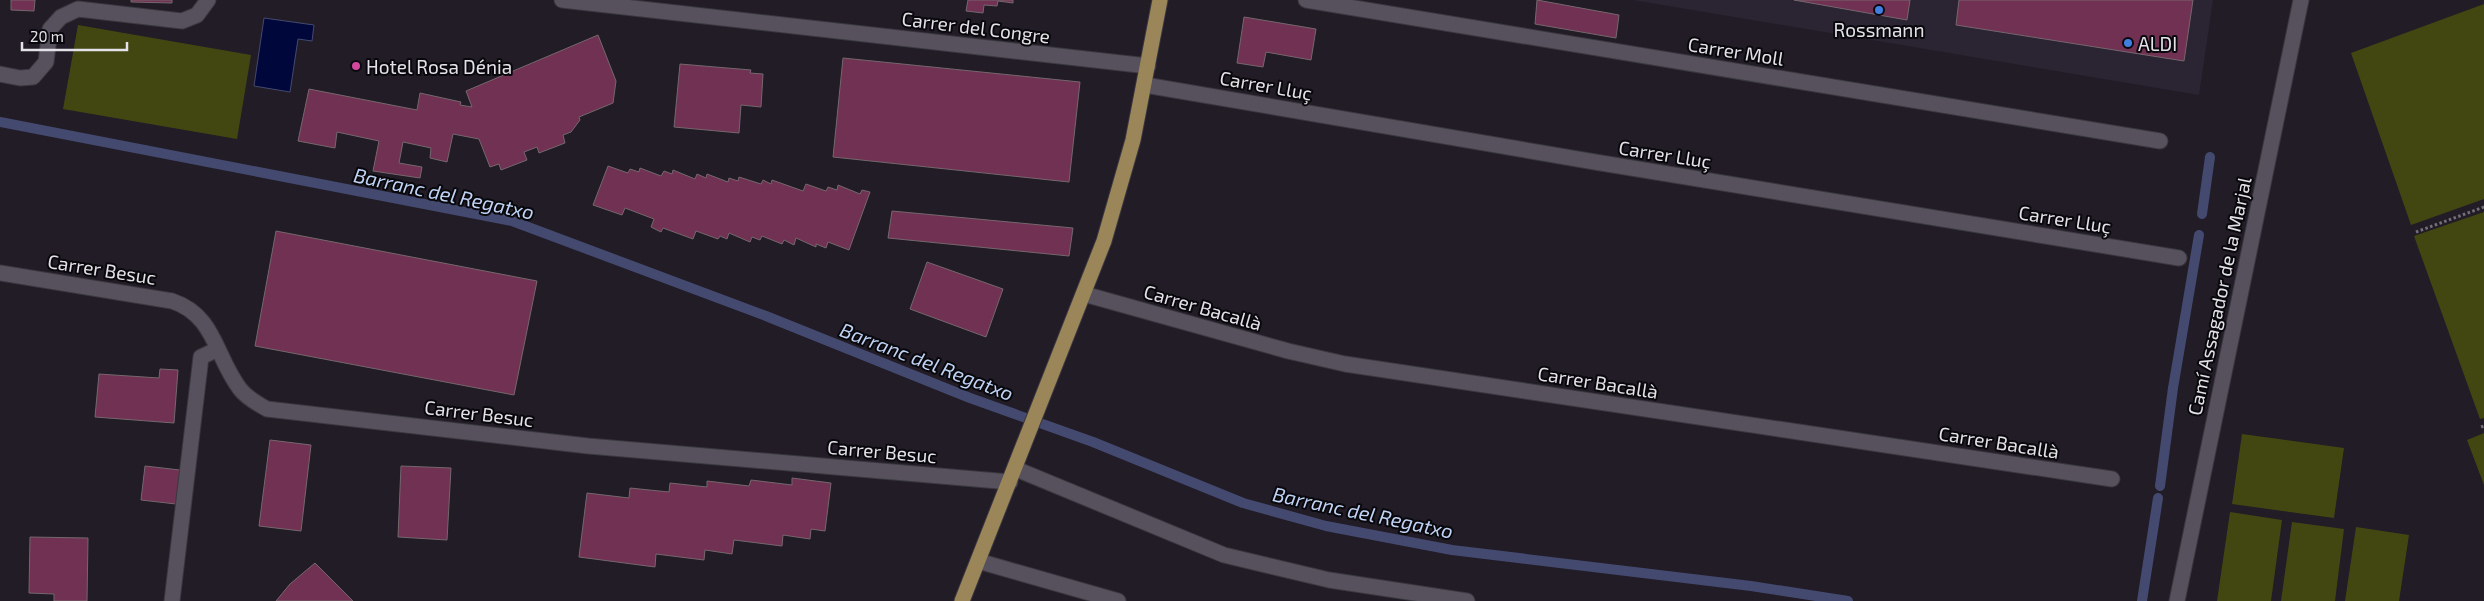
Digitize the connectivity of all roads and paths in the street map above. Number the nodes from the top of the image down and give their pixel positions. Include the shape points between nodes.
1 (208, 0) edge
2 (562, 0) edge
3 (1160, 0) edge
4 (1306, 0) edge
5 (2301, 0) edge
6 (1148, 66) junction
7 (0, 74) edge
8 (1144, 85) junction
9 (2160, 141) dead end
10 (2484, 207) edge
11 (2416, 232) dead end
12 (2179, 258) dead end
13 (0, 274) edge
14 (1084, 294) junction
15 (218, 349) junction
16 (1013, 475) junction
17 (2112, 479) dead end
18 (978, 561) junction
19 (172, 601) edge
20 (962, 601) edge
21 (1118, 601) edge
22 (1466, 601) edge
23 (2177, 601) edge

1 - 7 street via 197,15 182,21 78,9 62,16 50,30 46,62 33,77
2 - 6 street, Carrer del Congre
3 - 6 main road
4 - 9 street, Carrer Moll
5 - 23 street, Camí Assagador de la Marjal
6 - 8 main road
8 - 12 street, Carrer Lluç
8 - 14 main road via 1119,192
10 - 11 path
13 - 15 street, Carrer Besuc via 188,306 203,320
14 - 16 main road
14 - 17 street, Carrer Bacallà via 1345,364
15 - 16 street, Carrer Besuc via 240,390 267,409 588,446
15 - 19 street via 201,357
16 - 18 main road
16 - 22 street, Carrer Besuc via 1224,555 1329,580
18 - 20 main road
18 - 21 street

